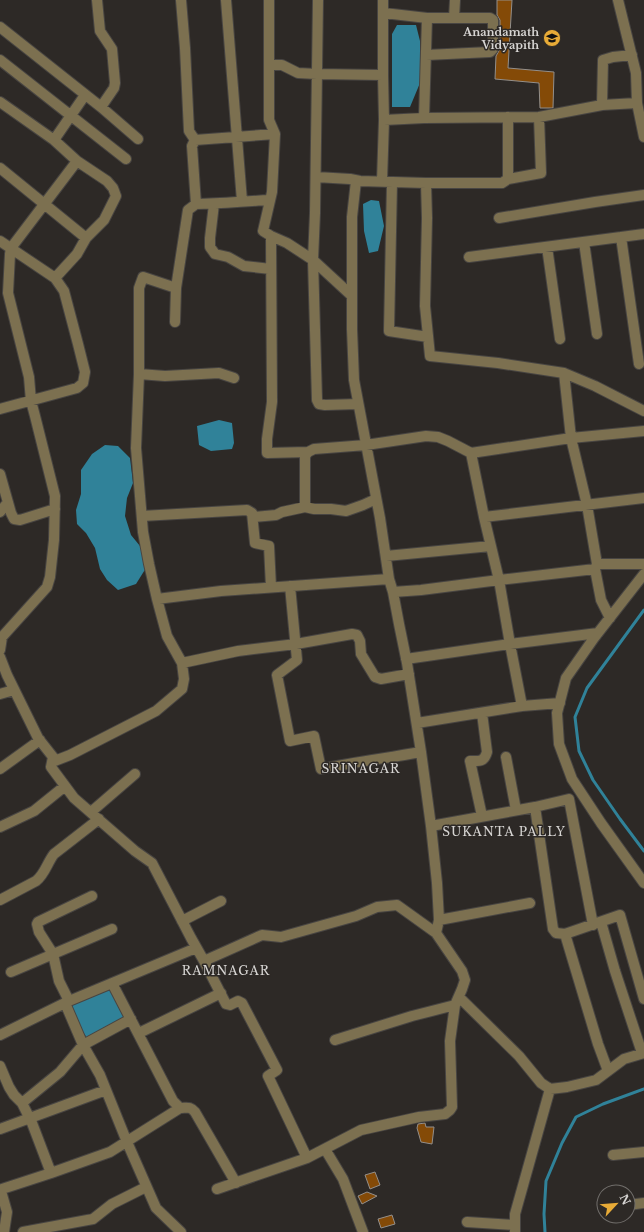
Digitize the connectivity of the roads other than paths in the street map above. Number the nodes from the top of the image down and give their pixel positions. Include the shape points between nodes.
1 (97, 0) edge
2 (181, 0) edge
3 (226, 0) edge
4 (270, 0) edge
5 (318, 0) edge
6 (384, 0) edge
7 (455, 0) edge
8 (618, 0) edge
9 (384, 13) junction
10 (427, 18) junction
11 (454, 18) junction
12 (0, 27) edge
13 (426, 55) junction
14 (632, 55) junction
15 (0, 60) edge
16 (269, 65) junction
17 (317, 74) junction
18 (383, 75) junction
19 (85, 95) junction
20 (0, 102) edge
21 (637, 103) junction
22 (602, 105) junction
23 (101, 107) junction
24 (70, 116) junction
25 (508, 117) junction
26 (539, 117) junction
27 (424, 118) junction
28 (384, 120) junction
29 (275, 134) junction
30 (238, 137) junction
31 (644, 137) edge
32 (138, 139) dead end
33 (54, 140) junction
34 (195, 140) junction
35 (126, 159) dead end
36 (77, 161) junction
37 (0, 168) edge
38 (316, 177) junction
39 (508, 179) junction
40 (356, 181) junction
41 (387, 182) junction
42 (426, 183) junction
43 (644, 195) edge
44 (270, 200) junction
45 (242, 201) junction
46 (44, 204) junction
47 (196, 204) junction
48 (214, 204) junction
49 (498, 218) dead end
50 (644, 234) edge
51 (271, 236) junction
52 (621, 237) junction
53 (86, 238) junction
54 (0, 241) edge
55 (584, 242) junction
56 (547, 247) junction
57 (11, 248) junction
58 (470, 257) dead end
59 (313, 260) junction
60 (271, 269) junction
61 (55, 278) junction
62 (176, 288) junction
63 (351, 295) junction
64 (175, 322) dead end
65 (597, 334) dead end
66 (428, 337) junction
67 (560, 339) dead end
68 (639, 364) dead end
69 (564, 373) junction
70 (139, 374) junction
71 (234, 378) dead end
72 (31, 401) junction
73 (358, 404) junction
74 (0, 409) edge
75 (644, 411) edge
76 (644, 431) edge
77 (571, 438) junction
78 (366, 445) junction
79 (308, 452) junction
80 (471, 452) junction
81 (0, 474) edge
82 (644, 498) edge
83 (376, 499) junction
84 (8, 502) junction
85 (587, 505) junction
86 (304, 507) junction
87 (55, 508) junction
88 (0, 512) edge
89 (142, 516) junction
90 (253, 517) junction
91 (484, 517) junction
92 (490, 546) junction
93 (386, 556) junction
94 (644, 564) edge
95 (596, 566) junction
96 (644, 574) edge
97 (390, 579) junction
98 (499, 580) junction
99 (290, 586) junction
100 (271, 588) junction
101 (394, 592) junction
102 (157, 599) junction
103 (610, 618) junction
104 (598, 633) junction
105 (296, 644) junction
106 (510, 644) junction
107 (0, 650) edge
108 (0, 657) edge
109 (406, 659) junction
110 (182, 663) junction
111 (409, 674) junction
112 (14, 690) junction
113 (0, 694) edge
114 (560, 703) junction
115 (522, 706) junction
116 (482, 712) junction
117 (417, 723) junction
118 (40, 740) junction
119 (422, 752) junction
120 (506, 757) dead end
121 (52, 762) junction
122 (0, 769) edge
123 (135, 774) dead end
124 (65, 786) junction
125 (535, 807) junction
126 (516, 810) junction
127 (91, 812) junction
128 (482, 816) junction
129 (99, 819) junction
130 (431, 826) junction
131 (0, 827) edge
132 (644, 883) edge
133 (92, 896) dead end
134 (0, 900) edge
135 (221, 901) dead end
136 (530, 903) dead end
137 (439, 920) junction
138 (182, 921) junction
139 (597, 923) junction
140 (112, 929) dead end
141 (436, 932) junction
142 (565, 934) junction
143 (196, 948) junction
144 (53, 954) junction
145 (204, 961) junction
146 (11, 972) dead end
147 (112, 983) junction
148 (221, 993) junction
149 (459, 997) junction
150 (644, 999) edge
151 (67, 1002) junction
152 (131, 1019) junction
153 (139, 1033) junction
154 (0, 1035) edge
155 (335, 1040) dead end
156 (83, 1044) junction
157 (643, 1053) edge
158 (0, 1066) edge
159 (608, 1071) junction
160 (550, 1089) junction
161 (106, 1090) junction
162 (22, 1103) junction
163 (180, 1108) junction
164 (30, 1119) junction
165 (0, 1129) edge
166 (127, 1142) junction
167 (325, 1149) junction
168 (644, 1152) edge
169 (613, 1155) dead end
170 (307, 1158) junction
171 (51, 1173) junction
172 (236, 1183) junction
173 (1, 1187) edge
174 (146, 1187) junction
175 (217, 1189) dead end
176 (4, 1214) edge
177 (467, 1222) dead end
178 (515, 1229) edge
179 (4, 1232) edge
180 (23, 1232) edge
181 (181, 1232) edge
182 (363, 1232) edge

1 - 23 street via 100,31 112,49 115,82 114,88
2 - 34 street via 189,131
3 - 30 street
4 - 16 street
5 - 17 street
6 - 9 street
7 - 11 street
8 - 14 street
9 - 10 street
9 - 18 street
10 - 11 street
10 - 13 street
11 - 13 street via 492,19 492,51
12 - 19 street
13 - 27 street
14 - 21 street via 636,73
14 - 22 street via 603,60
15 - 24 street
16 - 17 street via 282,65 298,73
16 - 29 street via 269,120
17 - 18 street
17 - 38 street
18 - 28 street
19 - 23 street
19 - 24 street
20 - 33 street
21 - 22 street
21 - 31 street
22 - 26 street
23 - 32 street
24 - 33 street
24 - 35 street
25 - 26 street
25 - 27 street
25 - 39 street
26 - 39 street via 541,173
27 - 28 street
28 - 41 street
29 - 30 street
29 - 44 street
30 - 34 street
30 - 45 street
33 - 36 street
34 - 47 street via 192,146
36 - 46 street
36 - 53 street via 107,181 116,196 104,220
37 - 46 street
38 - 40 street
38 - 59 street
39 - 42 street via 502,183
40 - 41 street
40 - 63 street via 352,217
41 - 42 street
41 - 66 street via 389,331
42 - 66 street via 425,306
43 - 49 street
44 - 45 street
44 - 51 street via 263,231
45 - 48 street
46 - 53 street
46 - 57 street
47 - 48 street
47 - 62 street via 188,210
48 - 60 street via 210,247 215,254 228,257 244,266
50 - 52 street
51 - 59 street
51 - 60 street
52 - 55 street
52 - 68 street
53 - 61 street via 77,254
54 - 57 street
55 - 56 street
55 - 65 street
56 - 58 street
56 - 67 street
57 - 61 street
57 - 72 street via 8,293 29,378
59 - 63 street
59 - 73 street via 317,400 319,404 325,405
60 - 79 street via 272,402 267,453
61 - 72 street via 64,291 85,372 83,383 77,388
62 - 64 street
62 - 70 street via 143,277 139,288
63 - 73 street via 354,380
66 - 69 street via 430,356
69 - 75 street
69 - 77 street
70 - 71 street via 165,376 219,373
70 - 89 street via 136,448
72 - 74 street
72 - 87 street via 55,496
73 - 78 street
76 - 77 street
77 - 80 street
77 - 85 street
78 - 79 street via 314,448
78 - 80 street via 426,436 438,437
78 - 83 street
79 - 86 street
80 - 91 street
81 - 84 street
82 - 85 street
83 - 86 street via 346,511 331,508 314,510
83 - 93 street
84 - 87 street via 14,518 20,520
84 - 88 street
85 - 91 street
85 - 95 street
86 - 90 street via 276,515
87 - 107 street via 50,570 45,589 2,637
89 - 90 street via 248,510
89 - 102 street
90 - 100 street via 255,543 269,546
91 - 92 street
92 - 93 street
92 - 98 street
93 - 97 street
94 - 95 street
95 - 98 street
95 - 103 street via 601,600
96 - 103 street
97 - 99 street
97 - 101 street
98 - 101 street
98 - 106 street
99 - 100 street
99 - 105 street
100 - 102 street
101 - 109 street
102 - 110 street via 167,636
103 - 104 street
104 - 106 street
104 - 114 street via 566,678
105 - 110 street via 238,651
105 - 111 street via 357,635 361,654 375,678
105 - 119 street via 297,660 277,675 290,740 314,736 321,769
106 - 109 street
106 - 115 street
108 - 112 street
109 - 111 street
110 - 121 street via 182,690 156,711
111 - 117 street
112 - 113 street
112 - 118 street
114 - 115 street
114 - 132 street via 557,713 559,744 572,779
115 - 116 street
116 - 117 street
116 - 128 street via 487,752 485,758 480,761 470,761
117 - 119 street
118 - 121 street
118 - 122 street
119 - 130 street
120 - 126 street
121 - 124 street via 51,768
123 - 127 street
124 - 127 street via 74,798
124 - 131 street via 34,811
125 - 126 street
125 - 139 street via 569,799
125 - 142 street via 553,928 556,933
126 - 128 street
127 - 129 street
128 - 130 street
129 - 134 street via 54,854 41,877
129 - 138 street via 152,863
130 - 137 street
133 - 144 street via 37,924
135 - 138 street
136 - 137 street
137 - 141 street
138 - 143 street
139 - 142 street
139 - 150 street via 620,915
139 - 157 street
140 - 144 street
141 - 145 street via 397,905 375,908 356,916 281,937 262,935
141 - 149 street via 462,971 465,980
142 - 159 street
143 - 145 street
143 - 147 street
144 - 146 street
144 - 151 street
145 - 148 street
147 - 151 street
147 - 152 street
148 - 153 street
148 - 170 street via 228,1005 238,1001 242,1003 277,1070 268,1076
149 - 155 street via 412,1016
149 - 160 street via 519,1056 541,1083
149 - 167 street via 450,1041 450,1110 445,1114 361,1130
151 - 154 street
151 - 156 street
152 - 153 street
152 - 156 street
153 - 163 street via 173,1101
156 - 161 street
156 - 162 street via 60,1072
157 - 159 street via 624,1059
158 - 162 street via 14,1095
159 - 160 street via 596,1080
160 - 178 street via 515,1214
161 - 164 street
161 - 166 street
162 - 164 street
163 - 166 street
163 - 172 street via 192,1108 195,1112
164 - 165 street
164 - 171 street
166 - 171 street via 110,1152
166 - 174 street
167 - 170 street
167 - 182 street via 343,1179
168 - 169 street
170 - 172 street
171 - 173 street
172 - 175 street
173 - 176 street
174 - 180 street via 112,1204 93,1219
174 - 181 street via 156,1208
176 - 179 street
177 - 178 street

